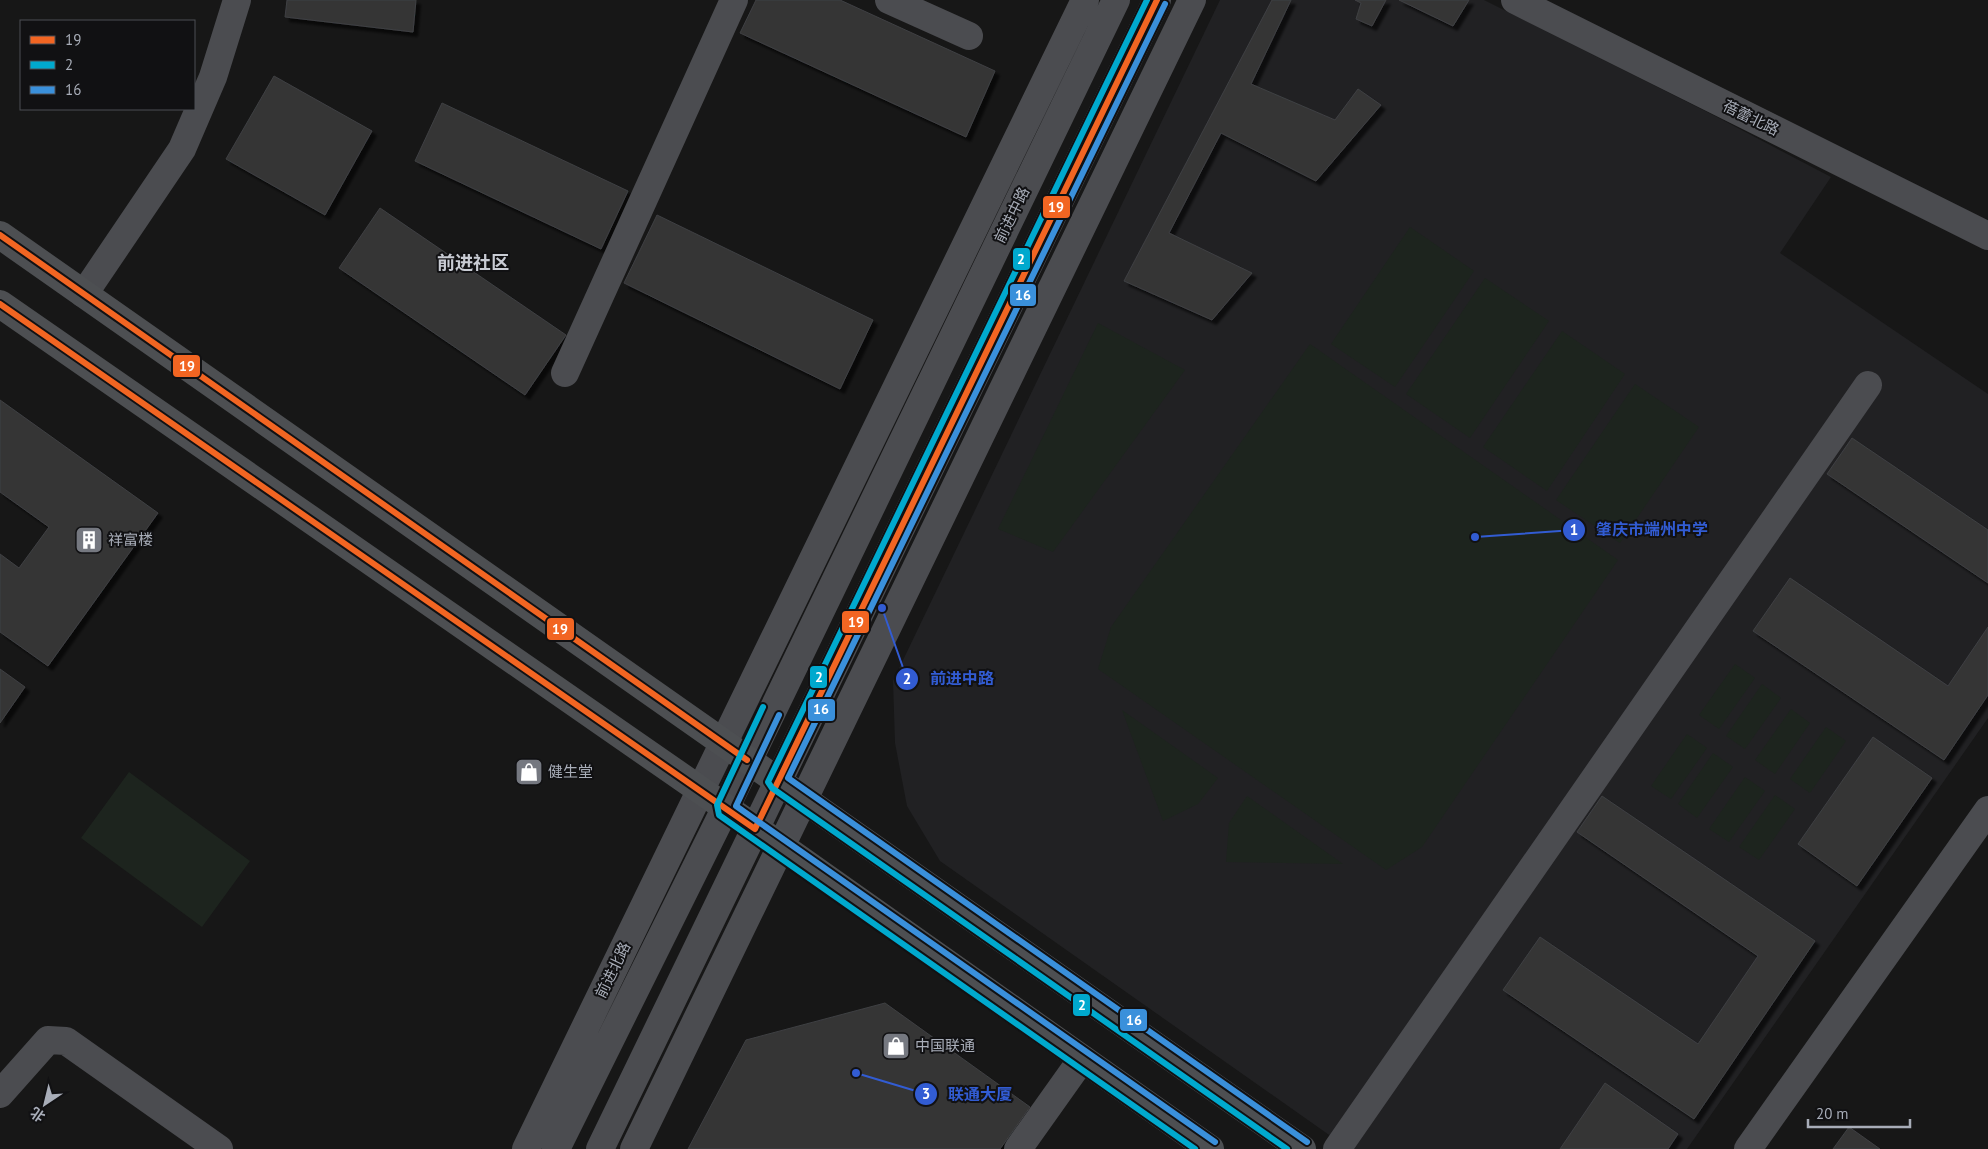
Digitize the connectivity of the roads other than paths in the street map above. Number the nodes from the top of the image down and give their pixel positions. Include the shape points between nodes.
1 (237, 0) edge
2 (734, 0) edge
3 (889, 0) edge
4 (1085, 0) edge
5 (1116, 0) edge
6 (1157, 0) edge
7 (1192, 0) edge
8 (1514, 0) edge
9 (969, 36) dead end
10 (0, 236) edge
11 (1988, 236) edge
12 (84, 294) junction
13 (0, 304) edge
14 (565, 373) dead end
15 (1868, 385) dead end
16 (723, 743) junction
17 (747, 760) junction
18 (777, 781) junction
19 (700, 792) junction
20 (804, 799) junction
21 (725, 809) junction
22 (1988, 810) edge
23 (755, 829) junction
24 (781, 846) junction
25 (1082, 1059) junction
26 (0, 1094) edge
27 (219, 1149) edge
28 (526, 1149) edge
29 (556, 1149) edge
30 (600, 1149) edge
31 (634, 1149) edge
32 (1018, 1149) edge
33 (1210, 1149) edge
34 (1302, 1149) edge
35 (1337, 1149) edge
36 (1748, 1149) edge

1 - 12 street via 213,77 182,149
2 - 14 street
3 - 9 street
4 - 16 street, 前进中路
5 - 17 street, 前进中路
6 - 18 street
7 - 20 street
8 - 11 street, 蓓蕾北路
10 - 12 main road
12 - 16 main road
13 - 19 main road
15 - 35 street
16 - 17 main road
16 - 19 street, 前进中路
17 - 18 main road
17 - 21 street, 前进中路
18 - 20 main road
18 - 23 street
19 - 21 main road
19 - 28 street, 前进北路
20 - 24 street
20 - 34 main road
21 - 23 main road
21 - 29 street, 前进北路
22 - 36 street
23 - 24 main road
23 - 30 street
24 - 25 main road
24 - 31 street
25 - 32 street
25 - 33 main road
26 - 27 street via 48,1040 66,1041

